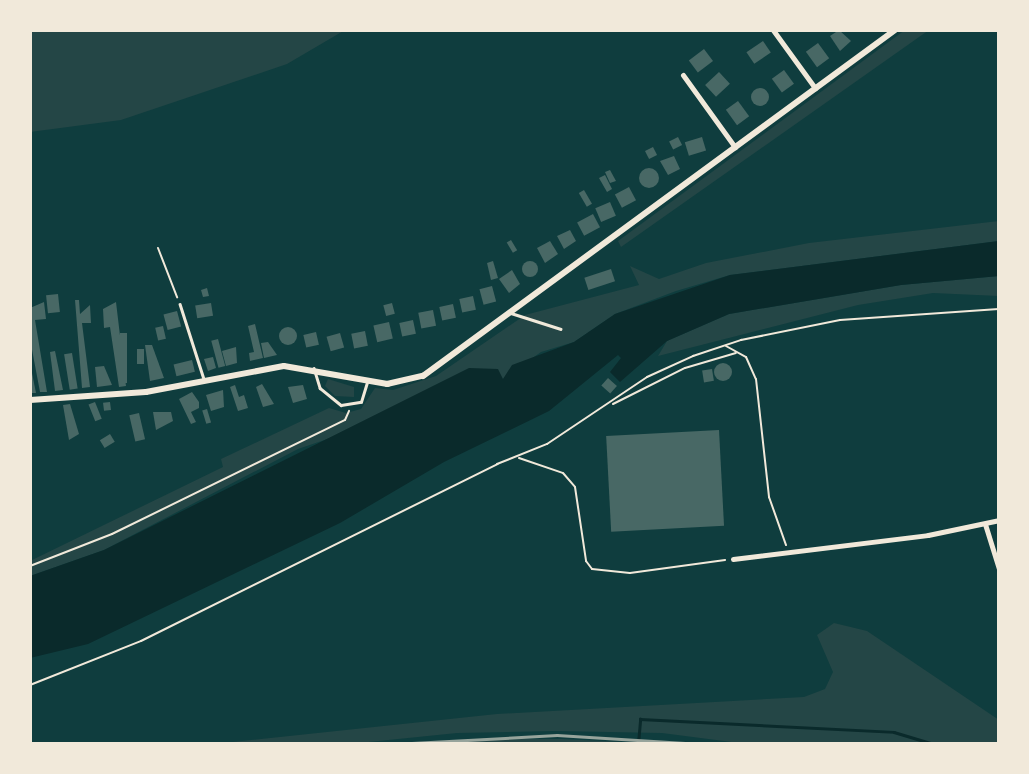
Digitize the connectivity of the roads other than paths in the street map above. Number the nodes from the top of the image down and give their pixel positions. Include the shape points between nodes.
1 (773, 30) edge
2 (894, 30) edge
3 (683, 75) dead end
4 (815, 88) junction
5 (735, 147) junction
6 (180, 304) road end
7 (509, 313) junction
8 (561, 329) dead end
9 (314, 368) junction
10 (204, 379) junction
11 (367, 382) junction
12 (30, 400) edge
13 (999, 520) edge
14 (985, 524) junction
15 (733, 559) road end
16 (999, 569) edge

1 - 4 street
2 - 4 street
3 - 5 street
4 - 5 street
5 - 7 street
6 - 10 lane
7 - 8 lane
7 - 11 street via 423,376 400,384
9 - 10 street via 262,367
9 - 11 street
9 - 11 lane via 327,396 348,407 361,402
10 - 12 street via 146,392
13 - 14 street
14 - 15 street
14 - 16 street

